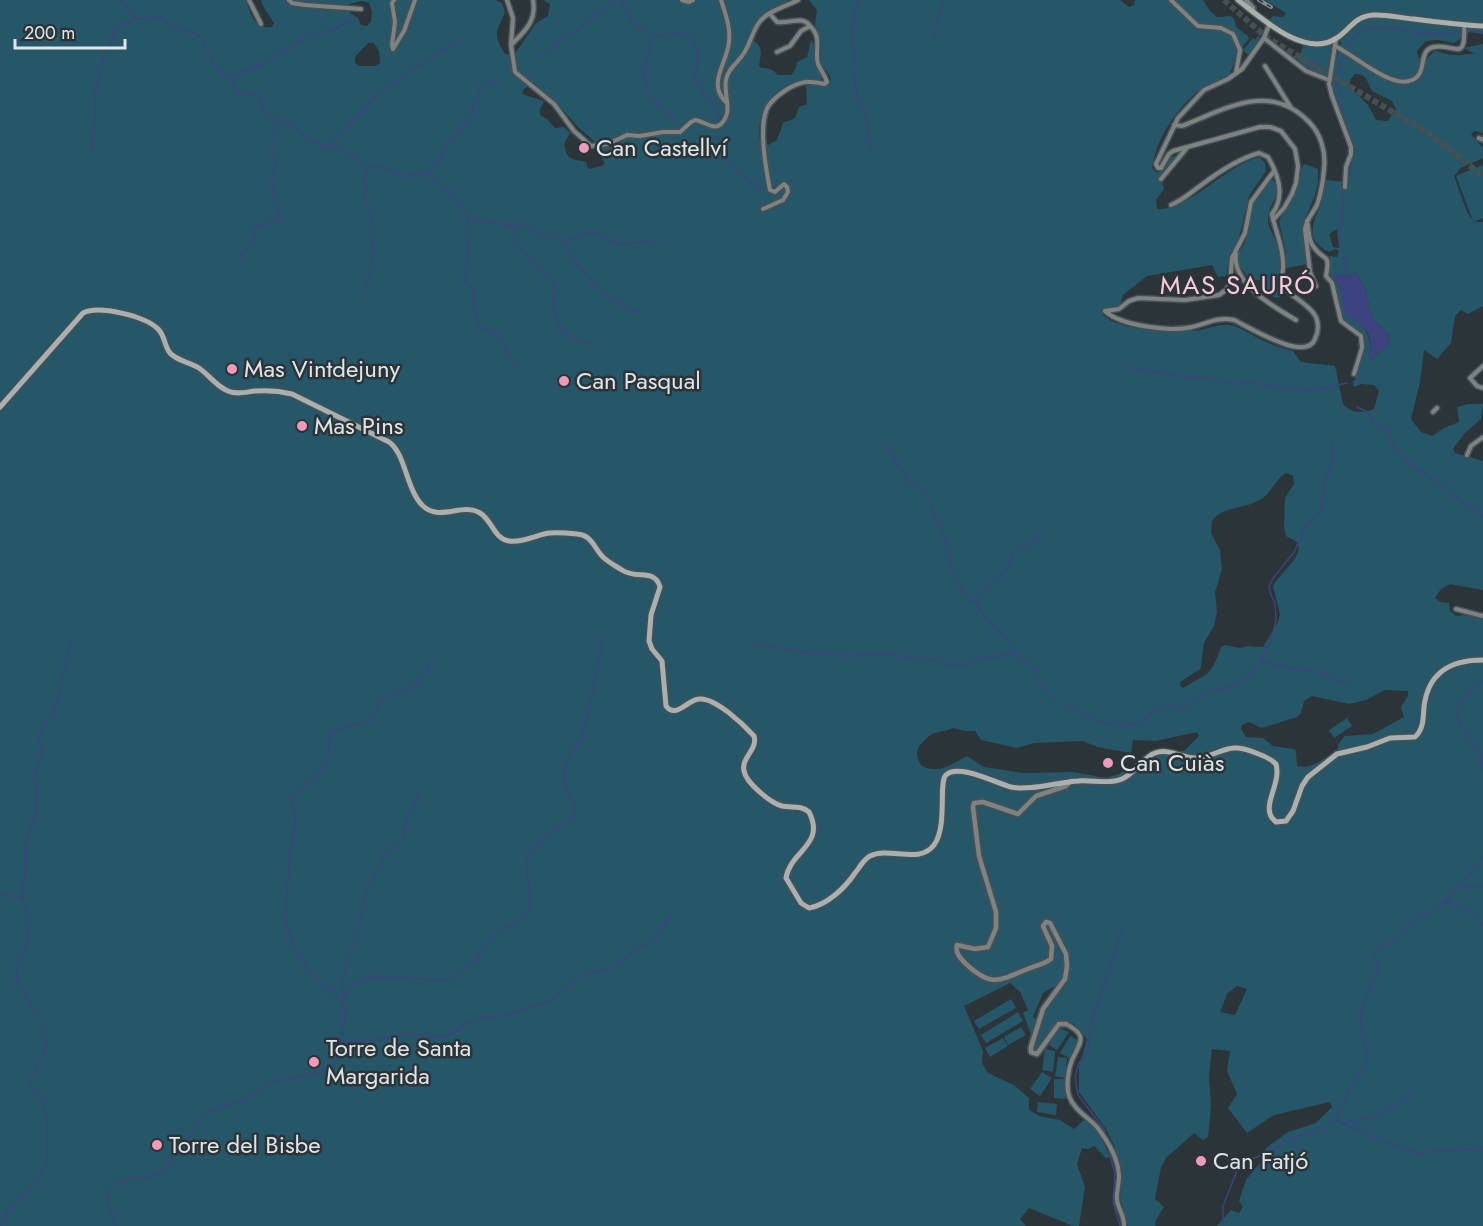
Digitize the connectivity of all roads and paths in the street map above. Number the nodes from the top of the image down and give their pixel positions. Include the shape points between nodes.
1 (249, 0) edge
2 (289, 0) edge
3 (394, 0) edge
4 (415, 0) edge
5 (507, 0) edge
6 (533, 0) edge
7 (682, 0) edge
8 (693, 0) edge
9 (721, 0) edge
10 (798, 0) edge
11 (1171, 0) edge
12 (1238, 0) edge
13 (1246, 0) edge
14 (361, 9) dead end
15 (1253, 11) junction
16 (770, 14) junction
17 (261, 24) dead end
18 (1269, 25) junction
19 (1464, 25) junction
20 (810, 26) junction
21 (1483, 26) edge
22 (1264, 38) junction
23 (1335, 42) junction
24 (511, 45) junction
25 (777, 52) dead end
26 (1265, 66) dead end
27 (1235, 74) junction
28 (1329, 82) junction
29 (727, 103) junction
30 (1290, 106) junction
31 (1174, 125) junction
32 (1187, 149) junction
33 (1274, 171) junction
34 (1161, 179) dead end
35 (1345, 187) dead end
36 (1172, 205) dead end
37 (763, 209) dead end
38 (1273, 220) junction
39 (1307, 221) junction
40 (1236, 253) junction
41 (1316, 286) dead end
42 (1296, 320) dead end
43 (1483, 366) edge
44 (1354, 374) dead end
45 (1483, 388) edge
46 (0, 407) edge
47 (1437, 408) dead end
48 (1433, 412) dead end
49 (1483, 437) edge
50 (1467, 455) dead end
51 (1456, 609) dead end
52 (1483, 616) edge
53 (1483, 660) edge
54 (1071, 781) junction
55 (1066, 1024) joint
56 (1124, 1226) edge

1 - 17 street
2 - 14 street
3 - 4 street via 393,49
5 - 24 street via 513,18
6 - 24 street via 530,25
7 - 8 street
9 - 29 street via 729,41 717,83
10 - 16 street
11 - 27 street via 1198,26 1226,30 1236,37 1240,50
12 - 15 main road
13 - 15 street
15 - 18 main road
16 - 20 street via 779,22 801,19
16 - 29 street via 759,23 728,73
18 - 22 street
18 - 23 main road via 1299,40
19 - 21 main road
19 - 23 main road via 1372,15 1353,22
19 - 23 street via 1461,48 1426,50 1421,72 1413,80 1399,82 1342,50
20 - 25 street via 790,46
20 - 37 street via 827,82 803,81 783,92 766,109 765,156 770,190 775,192 784,184 788,192 783,200
22 - 27 street
22 - 28 street via 1296,64
23 - 28 street
24 - 29 street via 516,73 554,104 591,146 608,144 627,135 680,132 695,120 716,127 724,120
26 - 30 street
27 - 31 street via 1204,90
28 - 35 street via 1351,147
30 - 31 street via 1267,100 1251,101 1182,126
30 - 39 street via 1314,128 1324,153 1320,195
31 - 32 street via 1157,166 1162,167 1171,152
32 - 34 street
32 - 38 street via 1260,127 1284,134 1296,152 1297,180 1286,206
33 - 36 street via 1265,154 1252,154
33 - 38 street via 1280,197
33 - 40 street via 1251,202
38 - 40 street via 1283,261 1283,285 1311,310 1317,322 1318,333 1311,346 1282,344 1227,318 1190,328 1148,327 1105,311 1147,298 1180,301 1219,295 1230,284 1231,262
39 - 41 street via 1305,243
39 - 44 street via 1313,246 1329,264 1326,276 1332,284 1341,321 1361,336 1362,348
40 - 42 street via 1236,266 1254,292
43 - 45 street via 1470,378
46 - 54 main road via 88,310 134,316 160,331 171,354 194,365 230,392 292,394 389,442 398,451 418,500 431,511 475,510 500,538 509,541 550,533 582,535 590,539 603,557 629,574 657,579 660,590 651,615 650,641 662,662 666,706 675,711 698,699 715,702 754,736 756,743 744,768 748,780 775,803 809,812 814,826 812,837 786,878 806,907 814,907 839,891 872,855 917,854 932,848 943,814 943,779 950,772 963,771 1016,788
47 - 48 street
49 - 50 street
51 - 52 street
53 - 54 main road via 1457,662 1437,675 1426,696 1421,729 1415,737 1390,738 1341,752 1311,774 1291,815 1282,822 1273,820 1268,810 1277,781 1275,764 1241,747 1197,758 1157,752 1120,780
54 - 55 street via 1036,796 1018,814 983,802 974,803 980,856 996,912 996,928 988,947 956,948 979,976 1003,979 1051,959 1052,946 1043,926 1050,923 1066,954 1067,966 1065,979 1043,1009 1031,1052 1036,1054 1059,1024
55 - 56 street via 1078,1032 1081,1040 1070,1067 1070,1099 1098,1129 1114,1158

